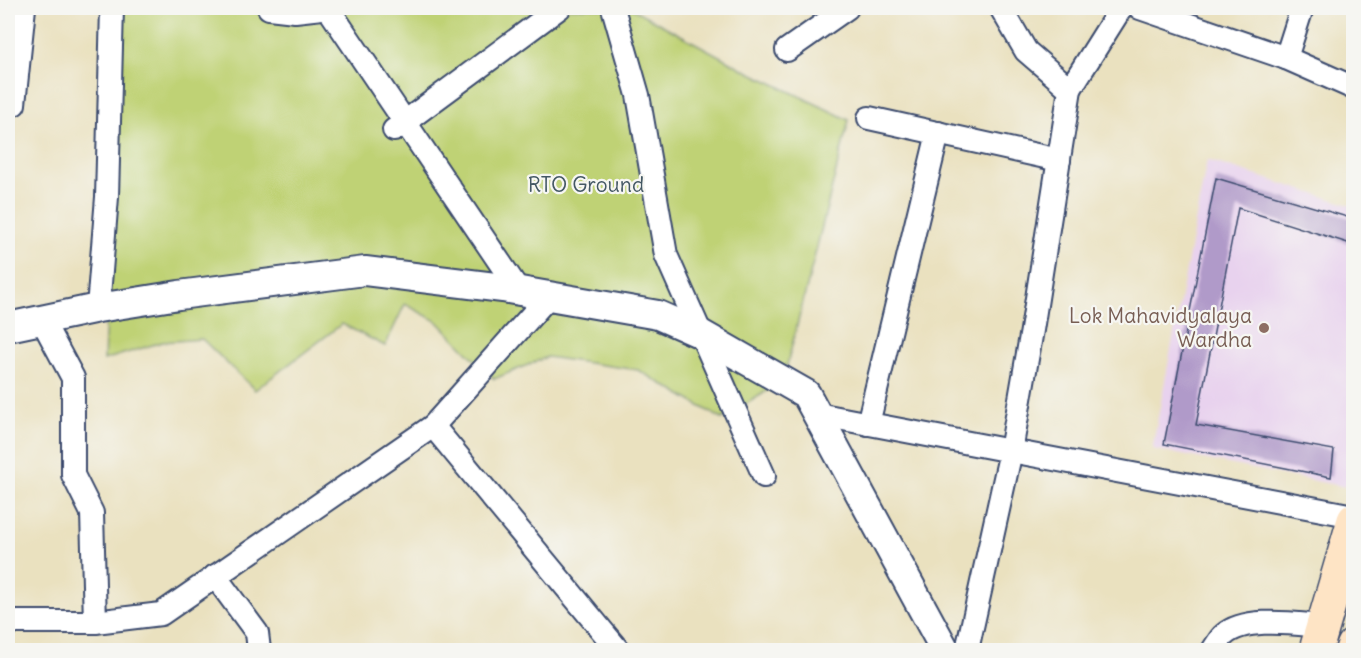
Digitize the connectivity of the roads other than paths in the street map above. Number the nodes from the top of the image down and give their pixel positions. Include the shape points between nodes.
1 (24, 8) edge
2 (112, 8) edge
3 (269, 8) edge
4 (322, 8) edge
5 (328, 8) edge
6 (559, 8) edge
7 (614, 8) edge
8 (848, 8) edge
9 (1000, 8) edge
10 (1121, 8) edge
11 (1140, 8) edge
12 (1302, 8) edge
13 (787, 50) dead end
14 (1286, 58) junction
15 (1353, 88) edge
16 (1070, 89) junction
17 (8, 103) edge
18 (868, 118) dead end
19 (399, 126) junction
20 (938, 133) junction
21 (1059, 160) junction
22 (519, 291) junction
23 (549, 296) junction
24 (98, 308) junction
25 (42, 320) junction
26 (8, 327) edge
27 (699, 333) junction
28 (817, 414) junction
29 (868, 424) junction
30 (433, 426) junction
31 (1011, 451) junction
32 (764, 476) dead end
33 (1353, 518) edge
34 (215, 576) junction
35 (8, 621) edge
36 (95, 621) junction
37 (1320, 638) edge
38 (1353, 645) edge
39 (259, 651) edge
40 (618, 651) edge
41 (945, 651) edge
42 (967, 651) edge
43 (1213, 651) edge
44 (1352, 651) edge

1 - 17 street via 14,104
2 - 24 street via 107,197
3 - 4 street
5 - 19 street
6 - 19 street
7 - 27 street via 638,95 666,255
8 - 13 street
9 - 16 street via 1026,51
10 - 16 street
11 - 14 street
12 - 14 street
14 - 15 street
16 - 21 street
18 - 20 street
19 - 22 street
20 - 21 street
20 - 29 street
21 - 31 street
22 - 23 street
22 - 24 street via 365,271
23 - 27 street via 658,315
23 - 30 street
24 - 25 street
25 - 26 street
25 - 36 street via 73,378 73,475 92,513
27 - 28 street via 806,394
27 - 32 street
28 - 29 street
28 - 41 street
29 - 31 street
30 - 34 street
30 - 40 street
31 - 33 street
31 - 42 street
33 - 37 main road
34 - 36 street via 161,614
34 - 39 street via 257,633
35 - 36 street
37 - 43 street via 1257,623 1224,634
38 - 44 main road

